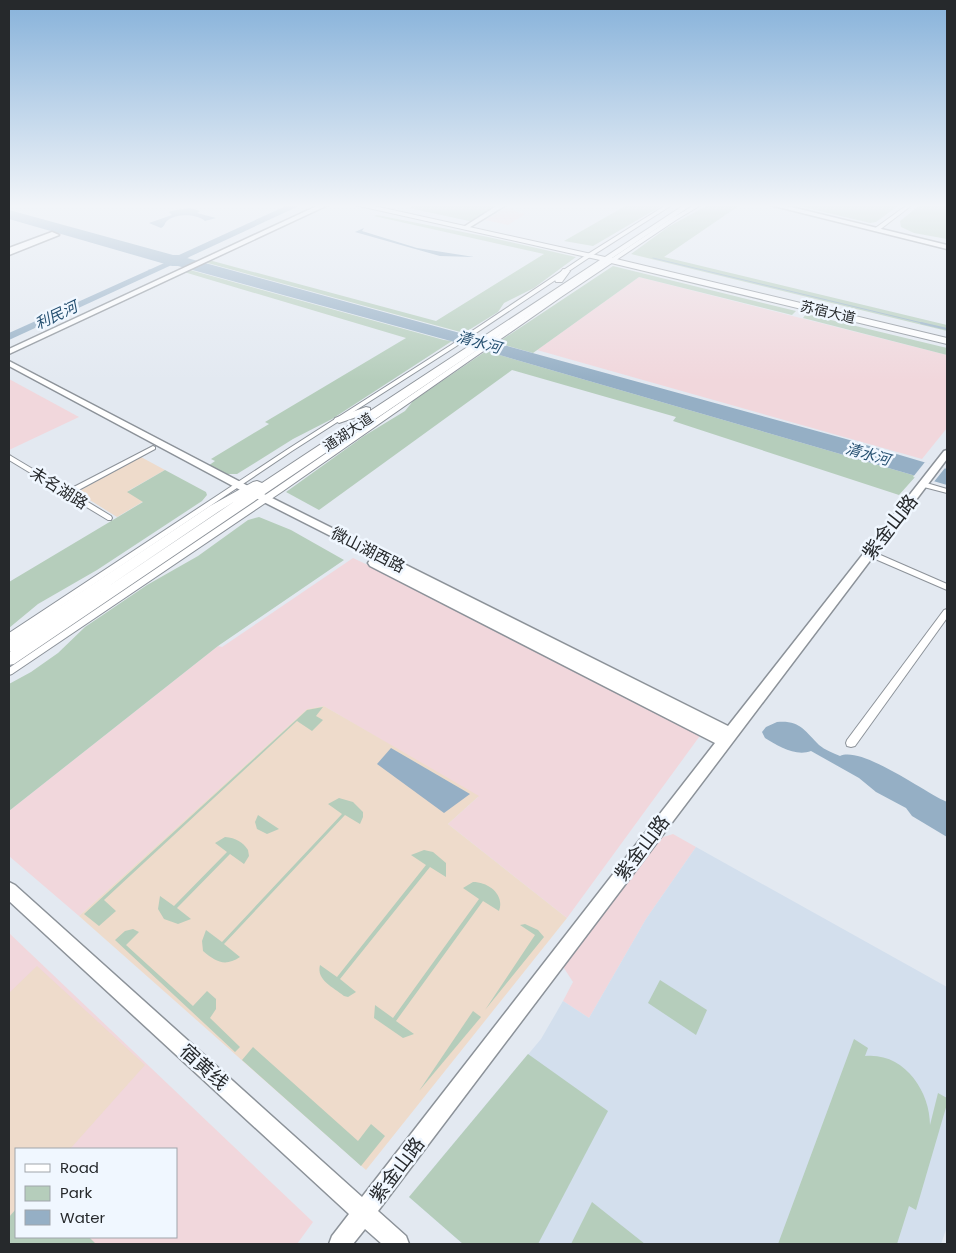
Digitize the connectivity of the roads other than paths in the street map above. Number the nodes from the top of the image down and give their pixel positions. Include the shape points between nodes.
1 (196, 263) edge
2 (584, 263) edge
3 (590, 263) edge
4 (593, 263) edge
5 (595, 263) edge
6 (634, 263) edge
7 (636, 263) edge
8 (566, 270) junction
9 (180, 271) junction
10 (559, 280) junction
11 (556, 298) junction
12 (533, 306) junction
13 (497, 324) junction
14 (947, 336) edge
15 (947, 341) edge
16 (9, 348) edge
17 (465, 349) junction
18 (9, 352) edge
19 (9, 363) edge
20 (9, 371) edge
21 (366, 410) junction
22 (339, 420) junction
23 (326, 446) junction
24 (153, 448) junction
25 (947, 453) edge
26 (9, 457) edge
27 (307, 471) junction
28 (923, 484) junction
29 (947, 491) edge
30 (68, 493) junction
31 (248, 494) junction
32 (108, 518) dead end
33 (174, 526) junction
34 (154, 549) junction
35 (870, 553) junction
36 (947, 587) edge
37 (123, 594) junction
38 (81, 612) junction
39 (947, 612) edge
40 (943, 626) edge
41 (9, 637) edge
42 (9, 646) edge
43 (9, 660) edge
44 (9, 672) edge
45 (727, 737) junction
46 (852, 743) dead end
47 (9, 890) edge
48 (364, 1212) junction
49 (340, 1244) edge
50 (398, 1244) edge

1 - 9 street
2 - 8 street
3 - 10 main road, 通湖大道
4 - 12 main road, 通湖大道
5 - 11 street
6 - 15 main road, 苏宿大道
7 - 14 main road, 苏宿大道
8 - 10 main road
8 - 13 street
9 - 16 street
9 - 18 street
10 - 13 main road, 通湖大道
11 - 12 main road
11 - 17 street via 499,337
12 - 13 main road, 通湖大道
13 - 17 main road, 通湖大道
13 - 17 street
17 - 21 main road, 通湖大道
17 - 22 street
17 - 23 main road, 通湖大道
17 - 27 street
19 - 31 street, 微山湖西路
20 - 24 street, 微山湖西路
21 - 22 main road
21 - 31 main road, 通湖大道
22 - 31 street
23 - 27 main road
23 - 31 main road, 通湖大道
24 - 30 street
24 - 31 street, 微山湖西路
25 - 28 street, 紫金山路
26 - 30 street, 未名湖路
27 - 31 street
28 - 29 street
28 - 35 street, 紫金山路
30 - 32 street, 未名湖路
31 - 33 street
31 - 34 main road, 通湖大道
31 - 37 street
31 - 38 main road, 通湖大道
31 - 45 street, 微山湖西路
33 - 34 main road
33 - 41 street
34 - 42 main road, 通湖大道
35 - 36 street
35 - 45 street, 紫金山路
37 - 38 main road
37 - 44 street
38 - 43 main road, 通湖大道
39 - 40 street
40 - 46 street
45 - 48 street, 紫金山路
47 - 48 street, 宿黄线
48 - 49 street, 紫金山路
48 - 50 street, 宿黄线

